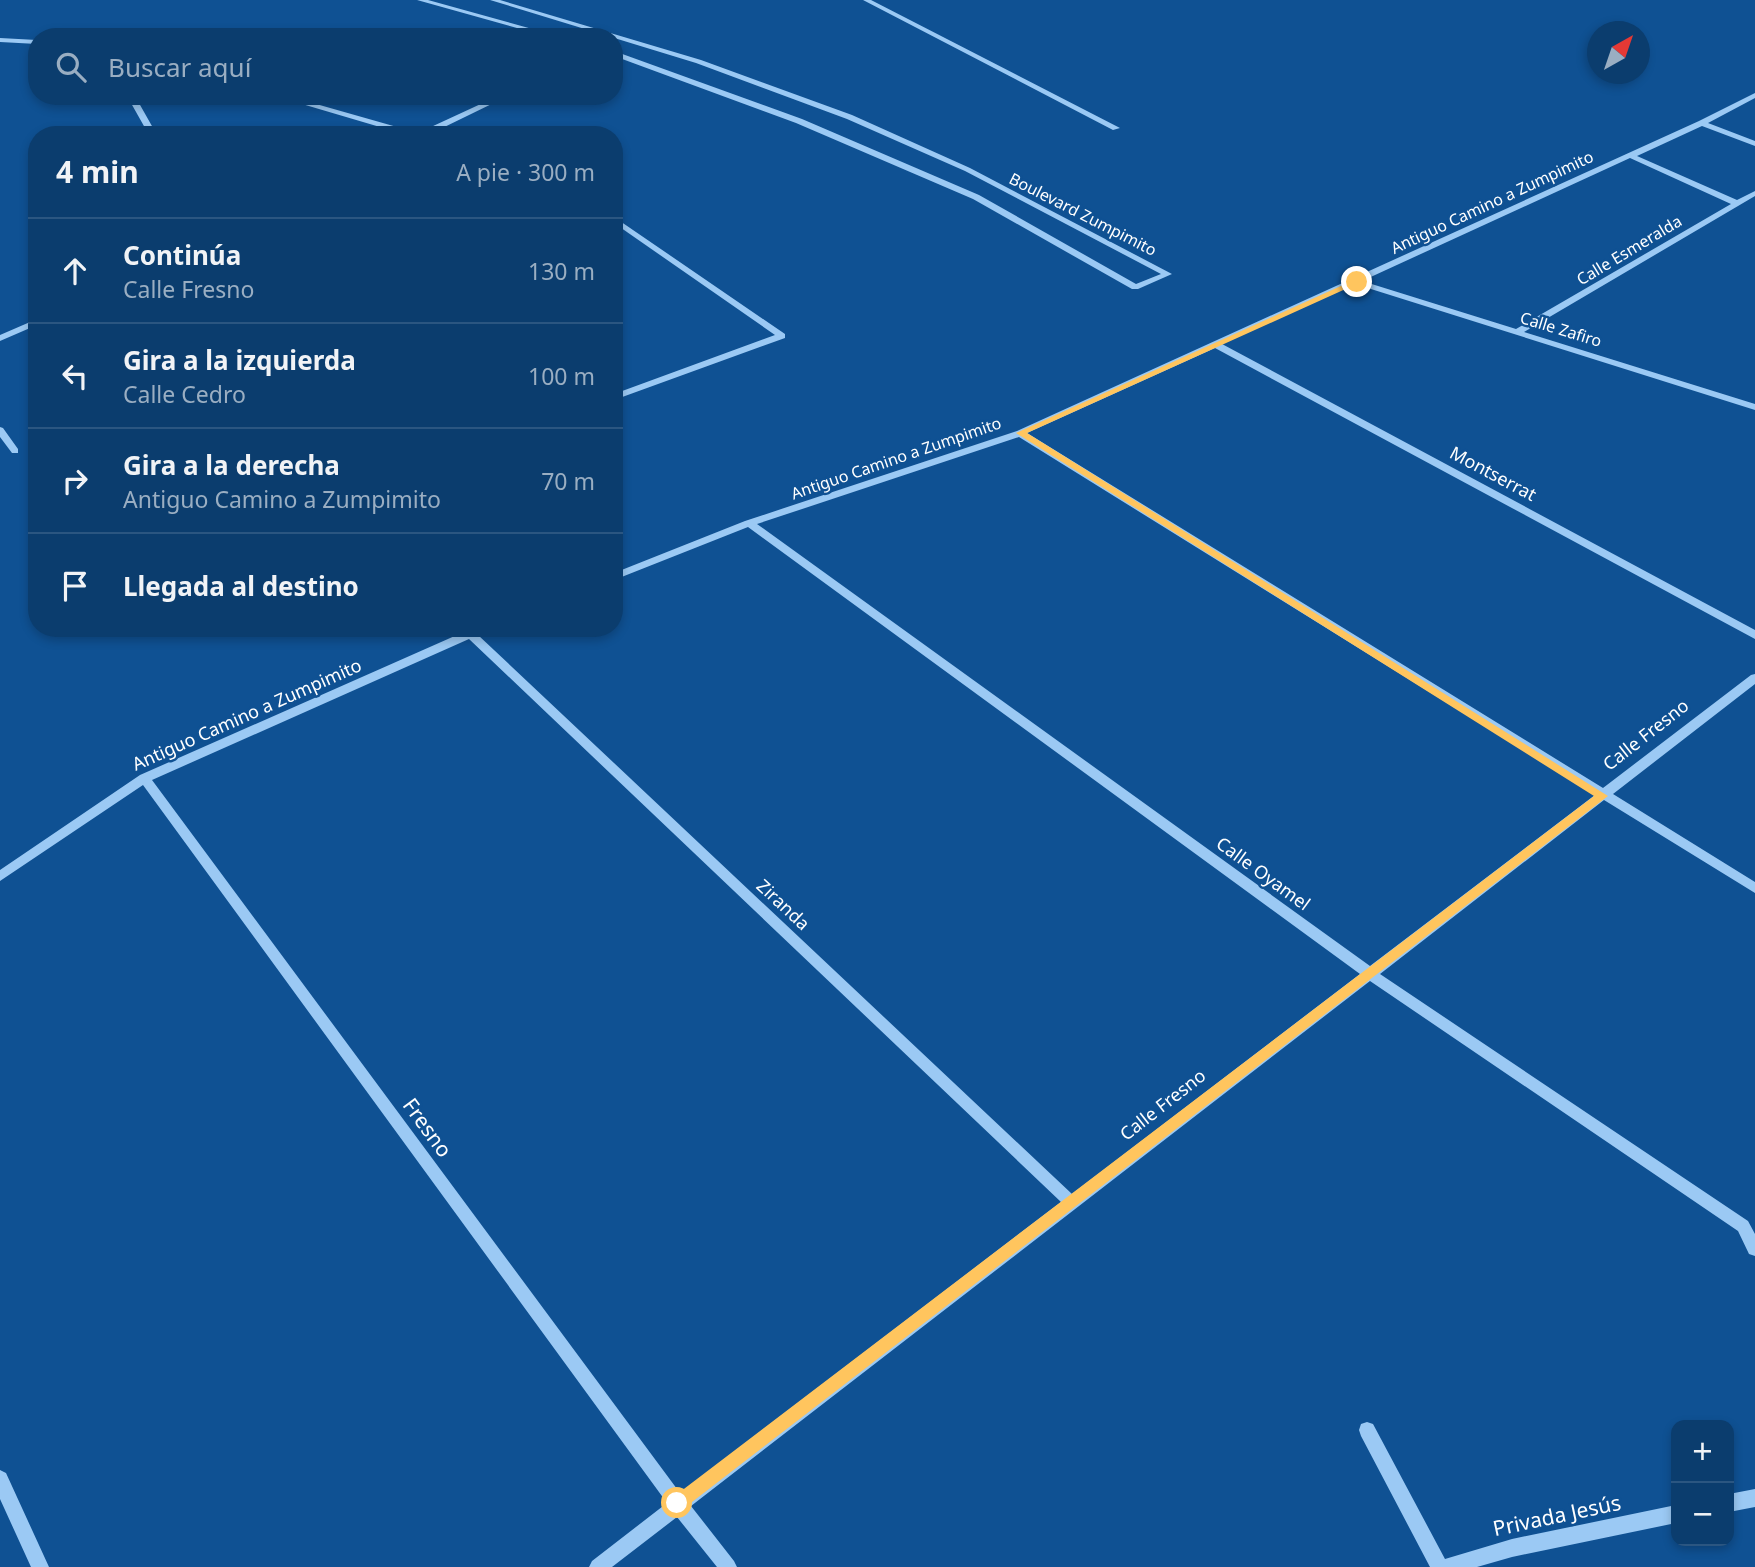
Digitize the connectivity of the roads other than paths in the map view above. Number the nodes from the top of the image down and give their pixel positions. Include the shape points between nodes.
1 (420, 0) edge
2 (493, 0) edge
3 (866, 0) edge
4 (524, 28) edge
5 (594, 28) edge
6 (623, 36) edge
7 (630, 38) junction
8 (0, 40) edge
9 (28, 42) edge
10 (623, 42) edge
11 (623, 56) edge
12 (1755, 95) edge
13 (136, 105) edge
14 (311, 105) edge
15 (484, 105) edge
16 (1702, 123) junction
17 (148, 126) edge
18 (386, 126) edge
19 (438, 126) edge
20 (1116, 128) dead end
21 (1755, 144) edge
22 (1629, 155) junction
23 (1755, 193) edge
24 (1734, 202) junction
25 (623, 225) edge
26 (1357, 282) junction
27 (28, 326) edge
28 (1517, 332) junction
29 (0, 338) edge
30 (1215, 344) junction
31 (623, 394) edge
32 (1755, 407) edge
33 (0, 430) edge
34 (1020, 433) junction
35 (15, 451) dead end
36 (749, 523) junction
37 (623, 573) edge
38 (1755, 635) edge
39 (463, 637) edge
40 (473, 637) edge
41 (1755, 678) edge
42 (144, 778) junction
43 (1602, 796) junction
44 (0, 876) edge
45 (1755, 888) edge
46 (1369, 973) junction
47 (1070, 1202) junction
48 (1749, 1225) edge
49 (1755, 1248) edge
50 (1367, 1430) dead end
51 (0, 1479) edge
52 (1755, 1498) edge
53 (1734, 1502) edge
54 (677, 1503) junction
55 (1671, 1515) edge
56 (40, 1567) edge
57 (598, 1567) edge
58 (728, 1567) edge
59 (1440, 1567) edge
60 (1447, 1567) edge

1 - 4 street
2 - 5 street, Boulevard Zumpimito
3 - 20 street
6 - 7 street, Boulevard Zumpimito
7 - 10 street
7 - 11 street, Boulevard Zumpimito via 748,76 899,138 1168,274 1135,287 976,197 799,121
8 - 9 street
12 - 16 street, Antiguo Camino a Zumpimito
13 - 17 street
14 - 18 street
15 - 19 street
16 - 21 street
16 - 22 street, Antiguo Camino a Zumpimito
22 - 24 street
22 - 26 street, Antiguo Camino a Zumpimito
23 - 24 street, Calle Esmeralda
24 - 28 street, Calle Esmeralda via 1634,266
25 - 31 street via 782,336
26 - 28 street, Calle Zafiro
26 - 30 street, Antiguo Camino a Zumpimito
27 - 29 street
28 - 32 street, Calle Zafiro
30 - 34 street, Antiguo Camino a Zumpimito
30 - 38 street, Montserrat
33 - 35 street
34 - 36 street, Antiguo Camino a Zumpimito
34 - 43 street
36 - 37 street, Antiguo Camino a Zumpimito
36 - 46 street, Calle Oyamel
39 - 42 street, Antiguo Camino a Zumpimito
40 - 47 street, Ziranda
41 - 43 street, Calle Fresno
42 - 44 street, Antiguo Camino a Zumpimito
42 - 54 street, Fresno
43 - 45 street
43 - 46 street, Calle Fresno
46 - 47 street, Calle Fresno
46 - 48 street, Calle Oyamel
47 - 54 street, Calle Fresno
48 - 49 street, Calle Oyamel
50 - 59 street
51 - 56 street
52 - 53 street
54 - 57 street, Calle Fresno
54 - 58 street, Fresno
55 - 60 street, Privada Jesús via 1512,1548

